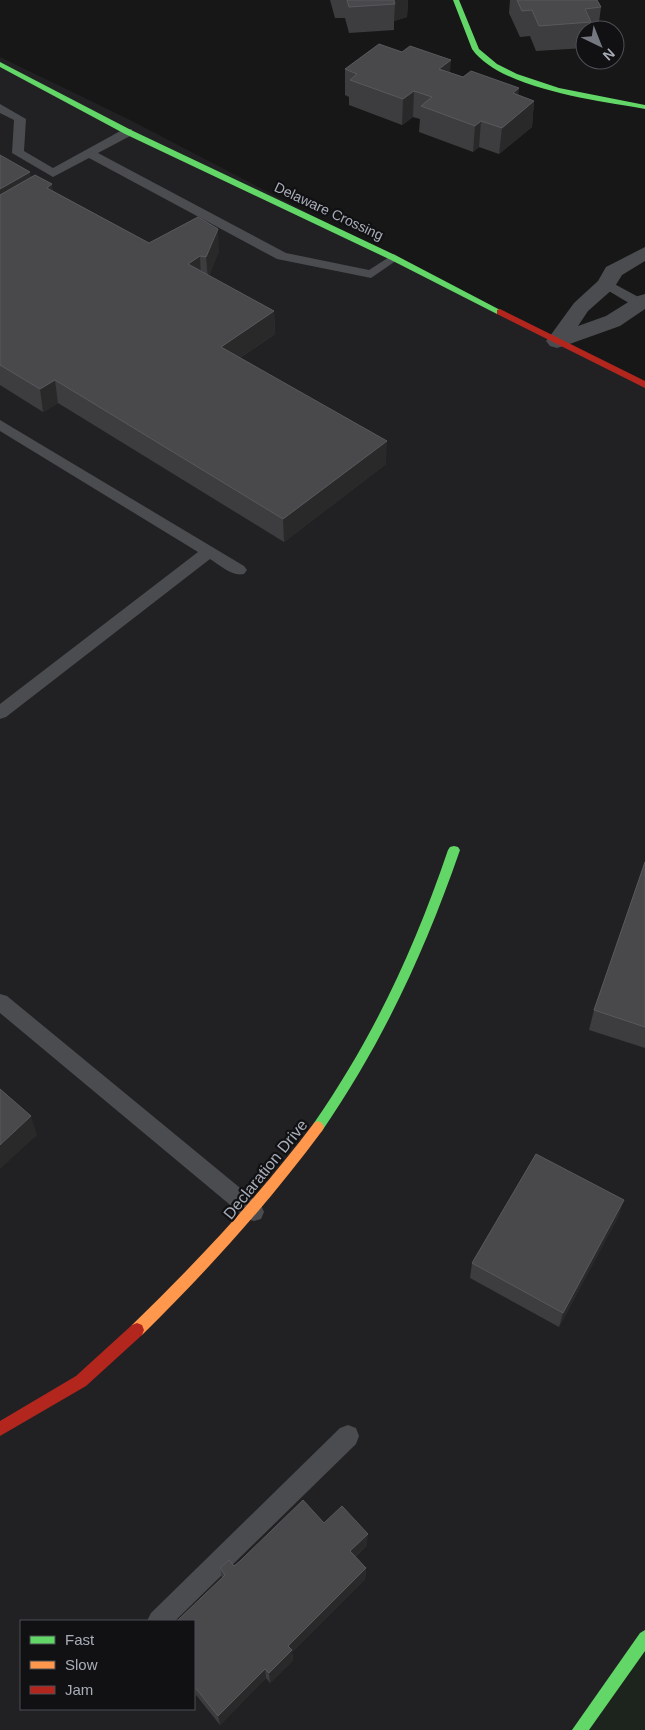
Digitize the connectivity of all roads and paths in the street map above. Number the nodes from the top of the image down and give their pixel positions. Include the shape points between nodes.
1 (456, 0) edge
2 (0, 64) edge
3 (645, 107) edge
4 (0, 108) edge
5 (128, 132) junction
6 (89, 153) junction
7 (645, 253) edge
8 (394, 258) junction
9 (607, 284) junction
10 (642, 301) edge
11 (557, 341) junction
12 (645, 385) edge
13 (0, 425) edge
14 (209, 552) junction
15 (239, 570) dead end
16 (0, 712) edge
17 (454, 850) dead end
18 (0, 1002) edge
19 (254, 1212) junction
20 (0, 1429) edge
21 (348, 1436) dead end
22 (160, 1620) edge
23 (645, 1638) edge
24 (580, 1730) edge

1 - 3 street via 477,52 514,76 564,91
2 - 5 street, Delaware Crossing
4 - 6 lane via 20,119 18,153 53,173
5 - 6 lane
5 - 8 street, Delaware Crossing
6 - 8 lane via 282,256 371,274
7 - 9 street via 614,271
8 - 11 street, Delaware Crossing
9 - 10 lane
9 - 11 street via 581,307
10 - 11 street via 613,321
11 - 12 street, Delaware Crossing
13 - 14 lane
14 - 15 lane
14 - 16 lane
17 - 19 street, Declaration Drive via 441,898 374,1044 321,1126
18 - 19 lane
19 - 20 street, Declaration Drive via 165,1304 82,1380
21 - 22 lane
23 - 24 street

